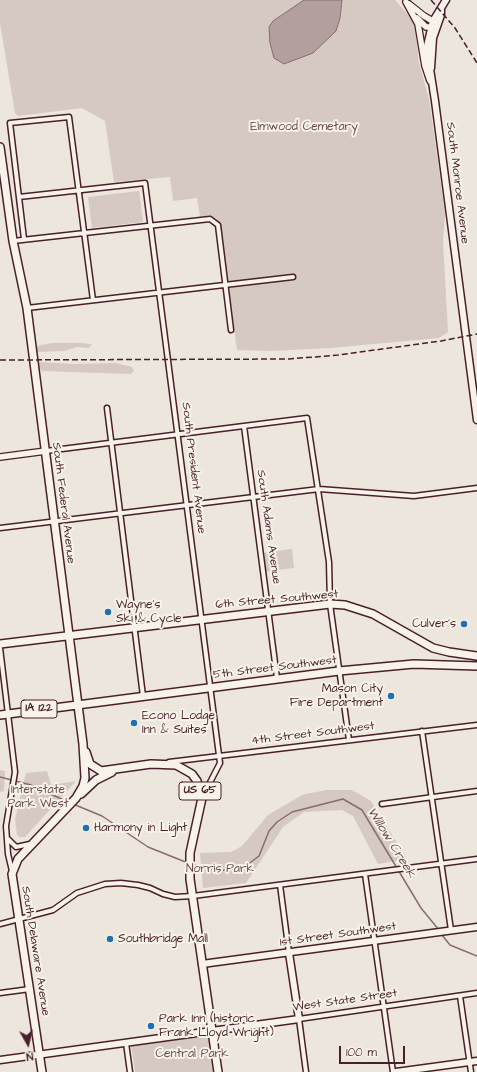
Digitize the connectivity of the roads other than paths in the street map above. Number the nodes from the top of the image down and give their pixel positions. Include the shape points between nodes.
1 (446, 0) edge
2 (405, 1) edge
3 (414, 15) junction
4 (434, 25) junction
5 (436, 101) junction
6 (0, 147) edge
7 (79, 190) junction
8 (19, 197) junction
9 (4, 199) edge
10 (151, 226) junction
11 (85, 234) junction
12 (24, 239) junction
13 (14, 241) junction
14 (293, 277) dead end
15 (226, 285) junction
16 (160, 293) junction
17 (93, 300) junction
18 (27, 308) junction
19 (231, 330) dead end
20 (107, 408) dead end
21 (477, 420) edge
22 (244, 426) junction
23 (178, 434) junction
24 (111, 442) junction
25 (46, 451) junction
26 (0, 457) edge
27 (477, 488) edge
28 (319, 489) junction
29 (253, 496) junction
30 (188, 505) junction
31 (120, 512) junction
32 (55, 520) junction
33 (0, 528) edge
34 (330, 604) junction
35 (269, 611) junction
36 (201, 619) junction
37 (134, 626) junction
38 (69, 634) junction
39 (0, 644) edge
40 (0, 648) edge
41 (477, 656) edge
42 (477, 666) edge
43 (339, 671) junction
44 (277, 678) junction
45 (210, 687) junction
46 (143, 696) junction
47 (77, 704) junction
48 (9, 714) junction
49 (0, 715) edge
50 (477, 725) edge
51 (422, 731) junction
52 (349, 740) junction
53 (83, 744) junction
54 (219, 755) junction
55 (151, 764) junction
56 (119, 769) junction
57 (477, 792) edge
58 (76, 798) junction
59 (202, 798) junction
60 (431, 798) junction
61 (382, 804) dead end
62 (7, 836) junction
63 (32, 843) junction
64 (477, 859) edge
65 (440, 864) junction
66 (12, 874) junction
67 (365, 874) junction
68 (280, 885) junction
69 (193, 896) junction
70 (19, 919) junction
71 (0, 924) edge
72 (477, 927) edge
73 (450, 930) junction
74 (375, 941) junction
75 (289, 953) junction
76 (202, 964) junction
77 (30, 989) junction
78 (0, 993) edge
79 (477, 994) edge
80 (460, 996) junction
81 (384, 1006) junction
82 (299, 1018) junction
83 (212, 1031) junction
84 (126, 1043) junction
85 (40, 1055) junction
86 (0, 1060) edge
87 (477, 1060) edge
88 (470, 1062) junction
89 (42, 1072) edge
90 (130, 1072) edge
91 (218, 1072) edge
92 (306, 1072) edge
93 (395, 1072) edge
94 (472, 1072) edge

1 - 4 main road, South Monroe Avenue
2 - 3 street
2 - 4 street
3 - 4 street via 426,26
3 - 5 street
4 - 5 main road, South Monroe Avenue via 427,54
5 - 21 main road, South Monroe Avenue
6 - 9 main road, South Federal Avenue
7 - 8 street
7 - 8 street via 69,117 10,124
7 - 10 street, South President Avenue via 145,183
7 - 11 street
8 - 12 street
9 - 13 main road, South Federal Avenue
10 - 11 street
10 - 15 street via 210,219 218,225
10 - 16 street, South President Avenue
11 - 12 street
11 - 17 street
12 - 13 street
13 - 18 main road, South Federal Avenue
14 - 15 street
15 - 16 street
15 - 19 street
16 - 17 street
16 - 23 street, South President Avenue
17 - 18 street
18 - 25 main road, South Federal Avenue
20 - 24 street
22 - 23 street
22 - 28 street via 308,418
22 - 29 street, South Adams Avenue
23 - 24 street
23 - 30 street, South President Avenue
24 - 25 street
24 - 31 street
25 - 26 street
25 - 32 main road, South Federal Avenue
27 - 28 street via 414,496
28 - 29 street
28 - 34 street via 328,562
29 - 30 street
29 - 35 street, South Adams Avenue
30 - 31 street
30 - 36 street, South President Avenue
31 - 32 street
31 - 37 street
32 - 33 street
32 - 38 main road, South Federal Avenue
34 - 35 main road, 6th Street Southwest
34 - 41 main road, 6th Street Southwest via 345,605 373,614 433,648
34 - 43 street
35 - 36 main road, 6th Street Southwest
35 - 44 street, South Adams Avenue
36 - 37 main road, 6th Street Southwest
36 - 45 street, South President Avenue
37 - 38 main road, 6th Street Southwest
37 - 46 street
38 - 39 main road, 6th Street Southwest
38 - 47 main road, South Federal Avenue
40 - 48 street, South Delaware Avenue
42 - 43 main road, 5th Street Southwest via 414,664
43 - 44 main road, 5th Street Southwest
43 - 52 street
44 - 45 main road, 5th Street Southwest
45 - 46 main road, 5th Street Southwest
45 - 54 street, South President Avenue
46 - 47 main road, 5th Street Southwest
47 - 48 main road, IA 122
47 - 53 main road, South Federal Avenue / US 65
48 - 49 main road, IA 122
48 - 62 street, South Delaware Avenue via 15,772 7,815
50 - 51 street, 4th Street Southwest
51 - 52 street, 4th Street Southwest
51 - 60 street
52 - 54 street, 4th Street Southwest
53 - 56 main road, US 65 via 90,764 97,770
53 - 58 main road, South Federal Avenue / US 65 via 85,778
54 - 55 street, 4th Street Southwest
54 - 59 street via 220,763
55 - 56 main road, US 65
55 - 59 main road, US 65 via 185,768 197,780
56 - 58 main road via 96,780
57 - 60 street
58 - 63 main road, South Federal Avenue / US 65
59 - 69 main road, US 65 via 190,853
60 - 61 street
60 - 65 street
62 - 63 street via 9,842 16,847
62 - 66 street, South Delaware Avenue
63 - 66 main road, South Delaware Avenue / US 65 via 18,859
64 - 65 street
65 - 67 street
65 - 73 street
66 - 70 main road, South Delaware Avenue
67 - 68 street
67 - 74 street
68 - 69 street
68 - 75 street
69 - 70 street via 163,894 138,885 105,884 77,893 53,910
69 - 76 main road, US 65
70 - 71 street
70 - 77 main road, South Delaware Avenue
72 - 73 main road, 1st Street Southwest
73 - 74 main road, 1st Street Southwest
74 - 75 main road, 1st Street Southwest
74 - 81 street
75 - 76 main road, 1st Street Southwest
75 - 82 main road
76 - 83 main road, US 65
77 - 78 street
77 - 85 main road, South Delaware Avenue
79 - 80 street, West State Street
80 - 81 street, West State Street
80 - 88 street
81 - 82 street, West State Street
81 - 93 street
82 - 83 main road, West State Street
82 - 92 street
83 - 84 main road, West State Street
83 - 91 main road, US 65
84 - 85 main road, West State Street
84 - 90 street
85 - 86 main road, West State Street
85 - 89 main road, South Delaware Avenue
87 - 88 main road
88 - 93 main road
88 - 94 street

